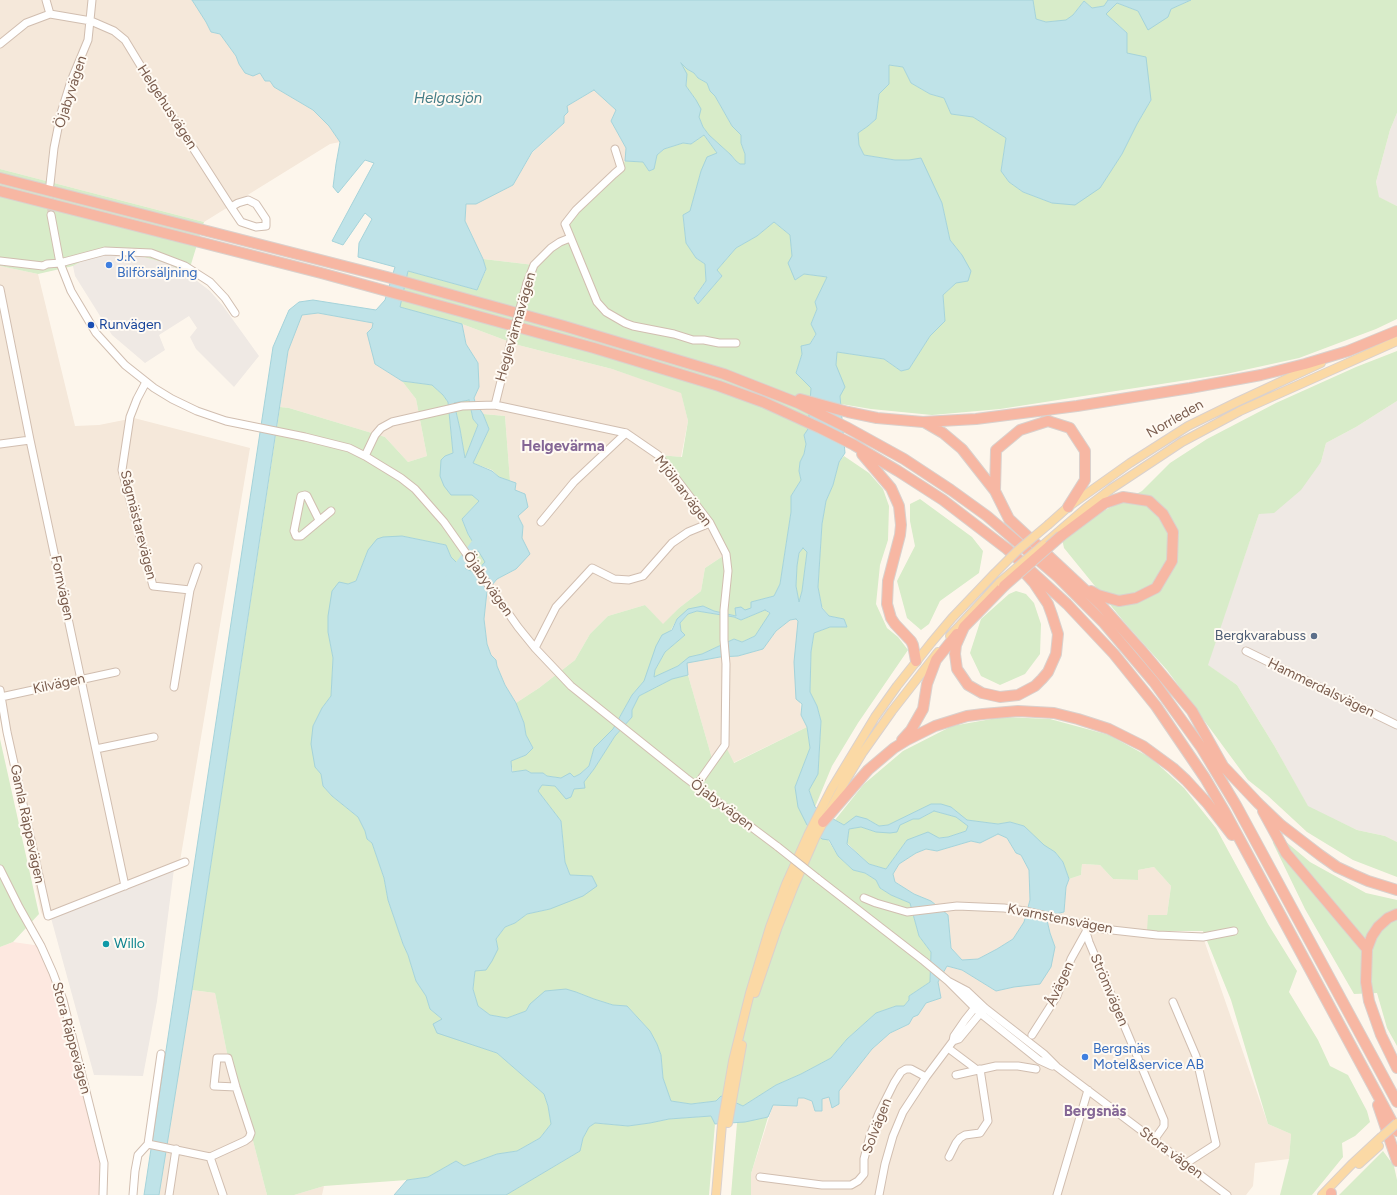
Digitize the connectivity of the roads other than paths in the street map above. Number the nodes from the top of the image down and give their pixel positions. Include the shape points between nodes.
1 (46, 0) edge
2 (92, 0) edge
3 (50, 14) junction
4 (91, 21) junction
5 (0, 44) edge
6 (615, 149) dead end
7 (0, 178) edge
8 (50, 184) tunnel mouth
9 (0, 191) edge
10 (231, 207) junction
11 (51, 216) tunnel mouth
12 (570, 238) junction
13 (0, 261) edge
14 (60, 263) junction
15 (0, 289) edge
16 (235, 313) dead end
17 (1397, 331) edge
18 (1397, 341) edge
19 (736, 343) dead end
20 (1348, 351) junction
21 (146, 382) junction
22 (799, 401) junction
23 (495, 405) junction
24 (923, 422) junction
25 (626, 433) junction
26 (30, 440) junction
27 (0, 444) edge
28 (851, 444) junction
29 (365, 456) junction
30 (995, 491) junction
31 (1068, 507) junction
32 (1086, 508) joint
33 (331, 511) dead end
34 (319, 520) junction
35 (541, 522) dead end
36 (710, 523) junction
37 (1061, 533) junction
38 (1007, 549) junction
39 (198, 567) dead end
40 (1076, 581) junction
41 (1002, 584) junction
42 (190, 590) junction
43 (969, 619) junction
44 (535, 648) junction
45 (1246, 651) dead end
46 (916, 661) junction
47 (116, 672) dead end
48 (81, 679) junction
49 (174, 687) dead end
50 (1, 693) edge
51 (1397, 725) edge
52 (4, 732) edge
53 (154, 737) dead end
54 (894, 748) junction
55 (96, 749) junction
56 (696, 786) junction
57 (1258, 803) junction
58 (829, 808) junction
59 (823, 822) joint
60 (812, 836) junction
61 (185, 862) dead end
62 (0, 868) edge
63 (1256, 869) junction
64 (125, 886) junction
65 (1397, 890) edge
66 (864, 898) dead end
67 (1397, 914) edge
68 (1086, 929) junction
69 (1234, 931) dead end
70 (1367, 950) junction
71 (1173, 1002) dead end
72 (977, 1005) junction
73 (983, 1010) junction
74 (1032, 1035) dead end
75 (953, 1041) junction
76 (948, 1048) junction
77 (161, 1054) dead end
78 (1397, 1068) edge
79 (978, 1069) junction
80 (1036, 1069) dead end
81 (956, 1075) dead end
82 (926, 1077) junction
83 (1369, 1078) junction
84 (236, 1087) junction
85 (1088, 1090) junction
86 (1397, 1102) edge
87 (1397, 1123) edge
88 (725, 1124) junction
89 (1397, 1130) edge
90 (1154, 1140) junction
91 (1382, 1140) junction
92 (148, 1144) junction
93 (176, 1149) junction
94 (210, 1157) junction
95 (949, 1158) dead end
96 (1397, 1161) edge
97 (1185, 1164) junction
98 (760, 1177) dead end
99 (103, 1195) edge
100 (133, 1195) edge
101 (169, 1195) edge
102 (223, 1195) edge
103 (716, 1195) edge
104 (721, 1195) edge
105 (879, 1195) edge
106 (1057, 1195) edge
107 (1227, 1195) edge
108 (1328, 1195) edge

1 - 3 street
2 - 4 street, Öjabyvägen
3 - 4 street, Helgehusvägen
3 - 5 street via 26,23
4 - 8 street, Öjabyvägen via 88,40 61,113
4 - 10 street, Helgehusvägen via 114,30 125,40
6 - 12 street via 621,168 576,210 565,224
7 - 22 highway via 387,277 670,357
9 - 28 highway via 384,290 667,369 793,415
10 - 10 street, Helgehusvägen via 248,200 256,204 266,219 266,226 256,227 241,222
11 - 14 street, Öjabyvägen
12 - 19 street via 597,302 606,312 633,326 693,340
12 - 23 street, Heglevärmavägen, bridge via 551,248 534,265
13 - 14 street via 43,266
14 - 16 street via 105,251 151,253 185,266 210,282
14 - 21 street, Öjabyvägen via 71,291 96,333 115,356
15 - 26 street, Fornvägen
17 - 20 highway, Norrleden
18 - 32 main road, Norrleden via 1208,427 1147,464
20 - 24 highway via 1261,375 1190,388 976,419
20 - 31 main road, Norrleden via 1188,426
21 - 29 street, Öjabyvägen via 172,399 226,421 330,443
21 - 42 street, Sågmästarevägen via 130,417 122,470 153,586
22 - 24 highway via 877,418
22 - 86 highway via 904,459 987,516 1058,577 1116,637 1154,682 1201,747 1236,805
23 - 25 street, Mjölnarvägen
23 - 29 street, Mjölnarvägen via 468,406 385,424 375,435
24 - 30 highway via 943,433 962,449
25 - 35 street via 574,482
25 - 36 street, Mjölnarvägen via 658,455
26 - 27 street
26 - 48 street, Fornvägen
28 - 38 highway via 943,500
28 - 46 highway via 884,478 899,506 900,535 888,581 887,604 894,624 911,641
29 - 44 street, Öjabyvägen via 415,489 444,522
30 - 31 highway via 996,450 1020,430 1048,421 1070,428 1085,451 1085,480
30 - 40 highway via 1009,519
31 - 46 main road, Norrleden, bridge via 994,574
32 - 37 highway
33 - 34 street
34 - 34 street via 301,536 296,536 294,531 301,496 307,496
36 - 44 street via 688,532 672,543 643,576 629,580 614,579 592,568 556,607
36 - 56 street, Mjölnarvägen via 726,554 728,571 724,610 725,745
37 - 40 highway via 1105,503 1123,497 1148,501 1163,514 1173,532 1172,561 1156,588 1136,598 1119,601 1098,595
37 - 41 highway, bridge
37 - 41 main road, bridge via 1042,545
38 - 43 highway via 1048,604 1056,624 1056,654 1042,680 1018,695 1000,697 982,693 968,684 957,669 955,654 956,646
38 - 63 highway via 1093,630 1156,706 1205,778
39 - 42 street
40 - 57 highway via 1100,604 1192,711 1223,766
41 - 43 highway
42 - 49 street
43 - 54 highway via 936,660 927,684 923,709 912,730
43 - 58 main road via 925,667 892,711
44 - 56 street, Öjabyvägen via 571,686
45 - 51 street, Hammerdalsvägen
46 - 58 main road, Norrleden via 858,743 832,788
47 - 48 street, Kilvägen
48 - 50 street, Kilvägen
48 - 55 street, Fornvägen
50 - 52 street, Gamla Räppevägen
52 - 64 street, Gamla Räppevägen via 48,916
53 - 55 street
54 - 58 highway
54 - 63 highway via 935,726 967,716 1018,711 1054,713 1092,723 1144,746 1173,768 1208,804
55 - 64 street, Fornvägen
56 - 72 street, Öjabyvägen, bridge via 778,847
57 - 65 highway via 1296,837 1337,866 1368,881
57 - 70 highway via 1286,853
58 - 59 highway
58 - 60 main road
59 - 60 main road
60 - 88 main road via 786,884 750,993 733,1061
61 - 64 street
62 - 99 street, Stora Räppevägen via 41,946 63,1000 104,1163
63 - 83 highway
66 - 68 street, Kvarnstensvägen via 907,912 957,906 1004,908 1048,916
67 - 70 highway via 1378,927
68 - 69 street, Kvarnstensvägen via 1203,937
68 - 74 street, Åvägen via 1071,958 1057,996
68 - 90 street, Strömvägen via 1164,1120 1164,1126
70 - 78 highway via 1366,982 1369,1001 1381,1035
71 - 97 street via 1196,1056 1216,1144
72 - 73 street, Stora vägen
72 - 75 street
73 - 75 street via 959,1039
73 - 85 street, Stora vägen
75 - 76 street
76 - 79 street
76 - 82 street
77 - 92 street
79 - 80 street via 1008,1065
79 - 81 street
79 - 95 street via 988,1121 980,1133 960,1138
82 - 98 street, Solvägen via 911,1069 901,1072 879,1113 864,1159 864,1174 858,1181 851,1185 822,1185
82 - 105 street via 903,1112 893,1136
83 - 89 highway
83 - 96 highway
84 - 84 street via 228,1058 218,1058 214,1086
84 - 94 street via 251,1132 249,1138
85 - 90 street, Stora vägen
85 - 106 street
87 - 91 main road, bridge
88 - 103 main road
88 - 104 main road
89 - 91 main road
90 - 97 street, Stora vägen
91 - 108 main road via 1351,1165
92 - 93 street
92 - 100 street via 138,1155
93 - 94 street
93 - 101 street
94 - 102 street
97 - 107 street, Stora vägen

